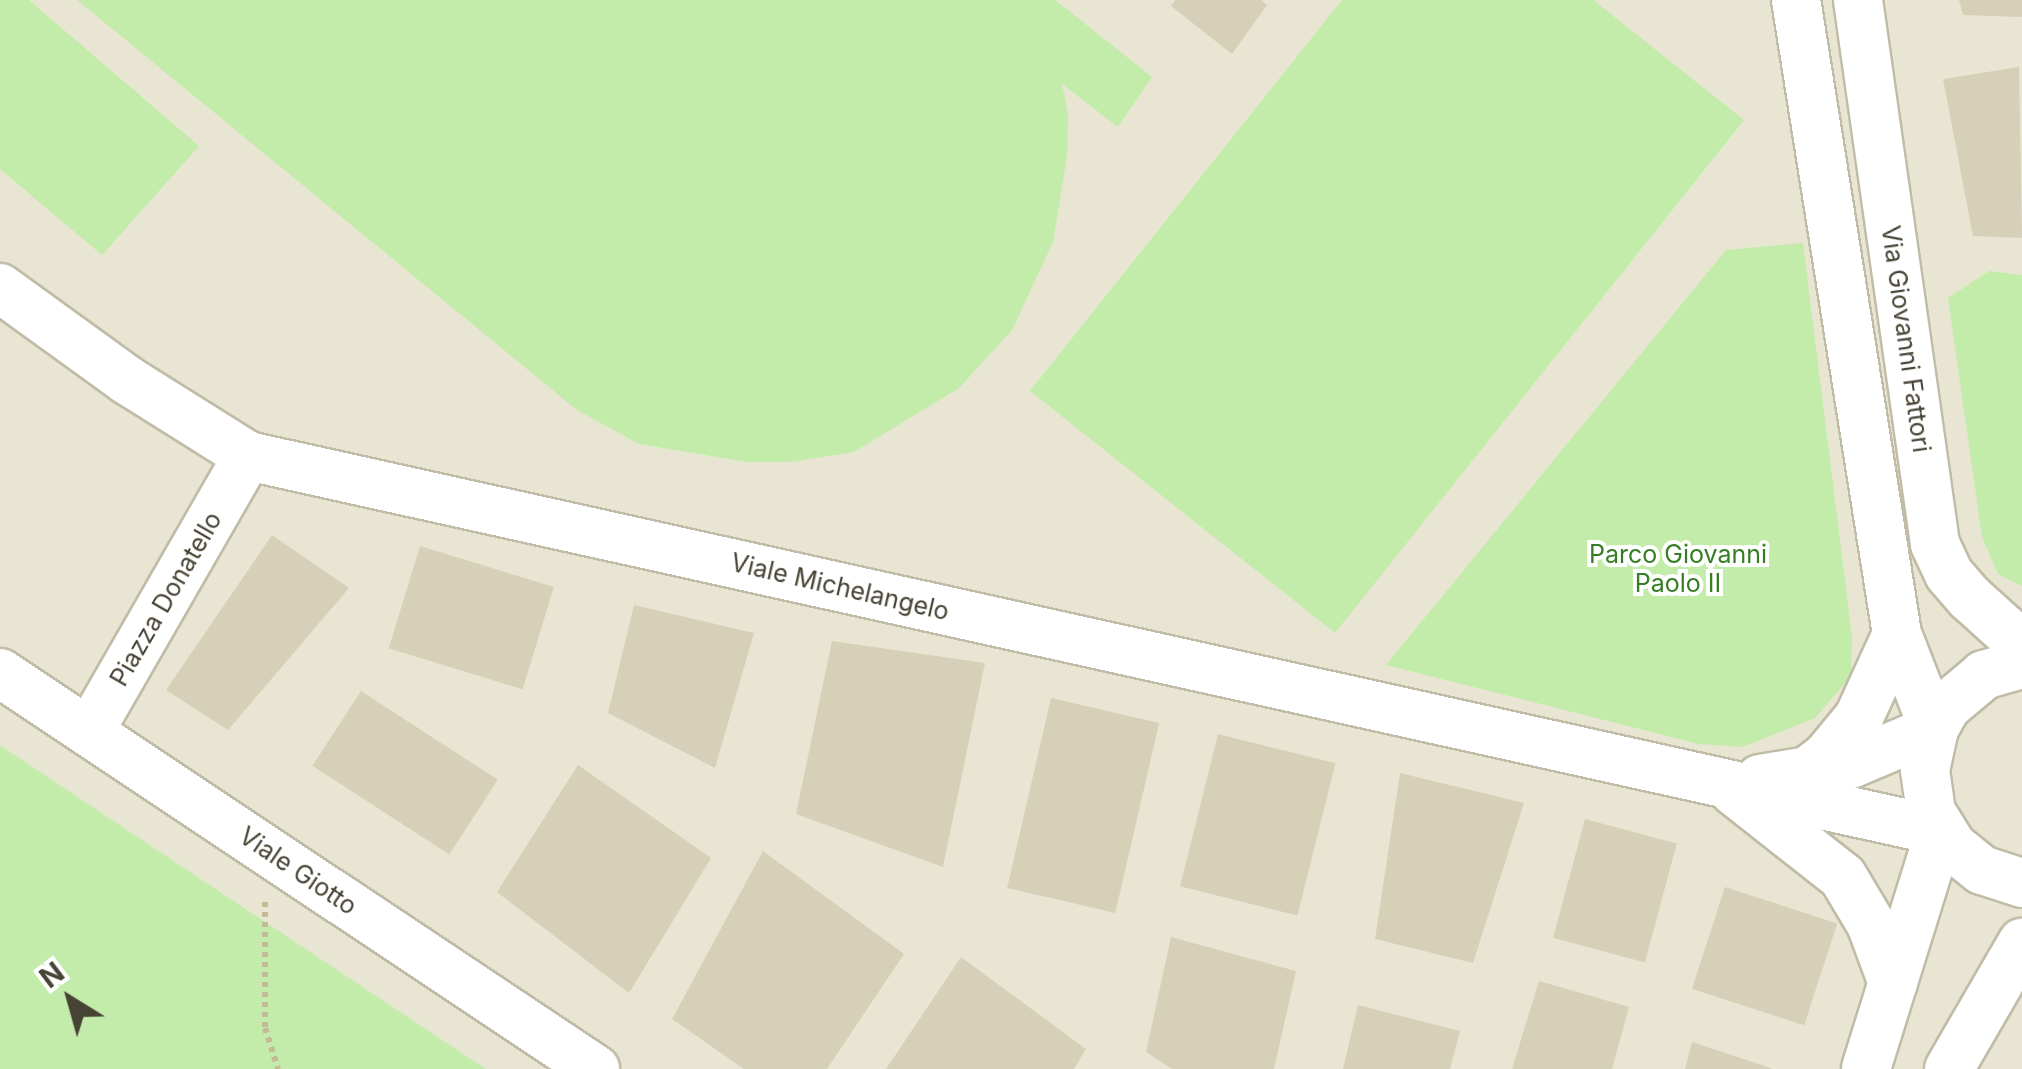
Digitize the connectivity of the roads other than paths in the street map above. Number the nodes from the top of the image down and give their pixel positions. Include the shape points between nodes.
1 (1796, 0) edge
2 (1858, 0) edge
3 (0, 288) edge
4 (248, 456) junction
5 (1897, 634) junction
6 (2022, 645) edge
7 (2022, 664) edge
8 (0, 674) edge
9 (99, 714) junction
10 (1934, 730) junction
11 (1804, 774) junction
12 (1724, 784) junction
13 (1940, 831) junction
14 (2022, 883) edge
15 (2022, 943) edge
16 (1893, 984) junction
17 (2022, 988) edge
18 (1956, 1056) edge
19 (595, 1069) edge
20 (1866, 1069) edge

1 - 5 street
2 - 6 street, Via Giovanni Fattori via 1935,544 1970,598
3 - 4 street, Viale Michelangelo via 126,380
4 - 9 street, Piazza Donatello
4 - 12 street, Viale Michelangelo
5 - 10 street
5 - 11 street via 1858,717
7 - 10 street via 1963,689
8 - 9 street, Viale Giotto
9 - 19 street, Viale Giotto via 265,849
10 - 11 street, Viale Michelangelo via 1851,764
10 - 13 street via 1925,770
11 - 12 street, Viale Michelangelo
12 - 13 street, Viale Michelangelo
12 - 16 street, Viale Michelangelo via 1843,878
13 - 14 street via 1982,870
13 - 16 street
15 - 18 street
16 - 20 street
17 - 18 street

